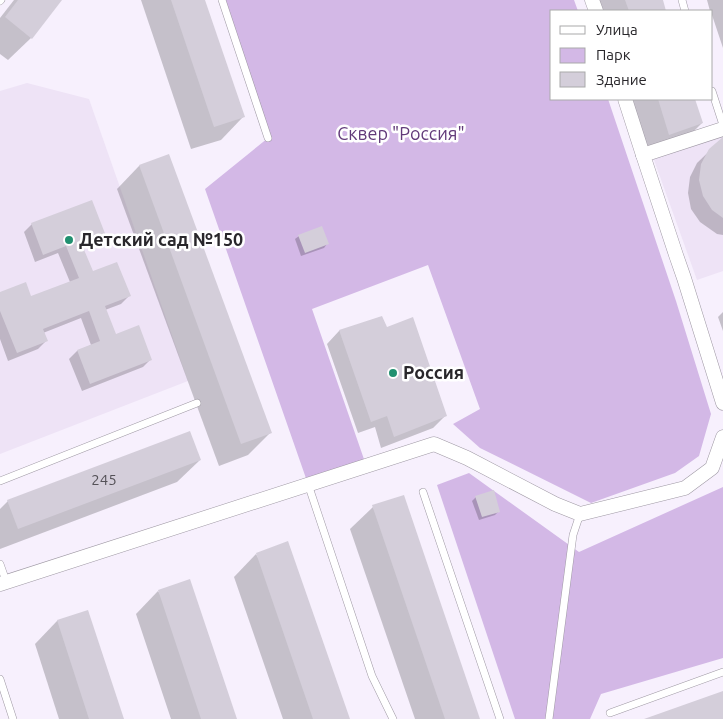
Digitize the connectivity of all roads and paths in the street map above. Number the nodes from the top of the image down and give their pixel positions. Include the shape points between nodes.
1 (222, 0) edge
2 (713, 94) edge
3 (625, 100) edge
4 (723, 127) edge
5 (268, 138) dead end
6 (643, 155) junction
7 (197, 403) dead end
8 (723, 403) edge
9 (723, 437) edge
10 (0, 480) edge
11 (308, 484) junction
12 (423, 492) dead end
13 (580, 514) junction
14 (0, 564) edge
15 (3, 582) edge
16 (723, 672) edge
17 (0, 679) edge
18 (610, 713) dead end
19 (13, 719) edge
20 (393, 719) edge
21 (500, 719) edge
22 (549, 719) edge

1 - 5 lane
2 - 4 lane
3 - 6 street
4 - 6 street
6 - 8 street
7 - 10 lane
9 - 13 street via 712,468 685,488
11 - 13 street via 434,444
11 - 15 street
11 - 20 lane via 372,676
12 - 21 lane
13 - 22 lane via 573,535
14 - 15 lane
16 - 18 lane
17 - 19 lane

